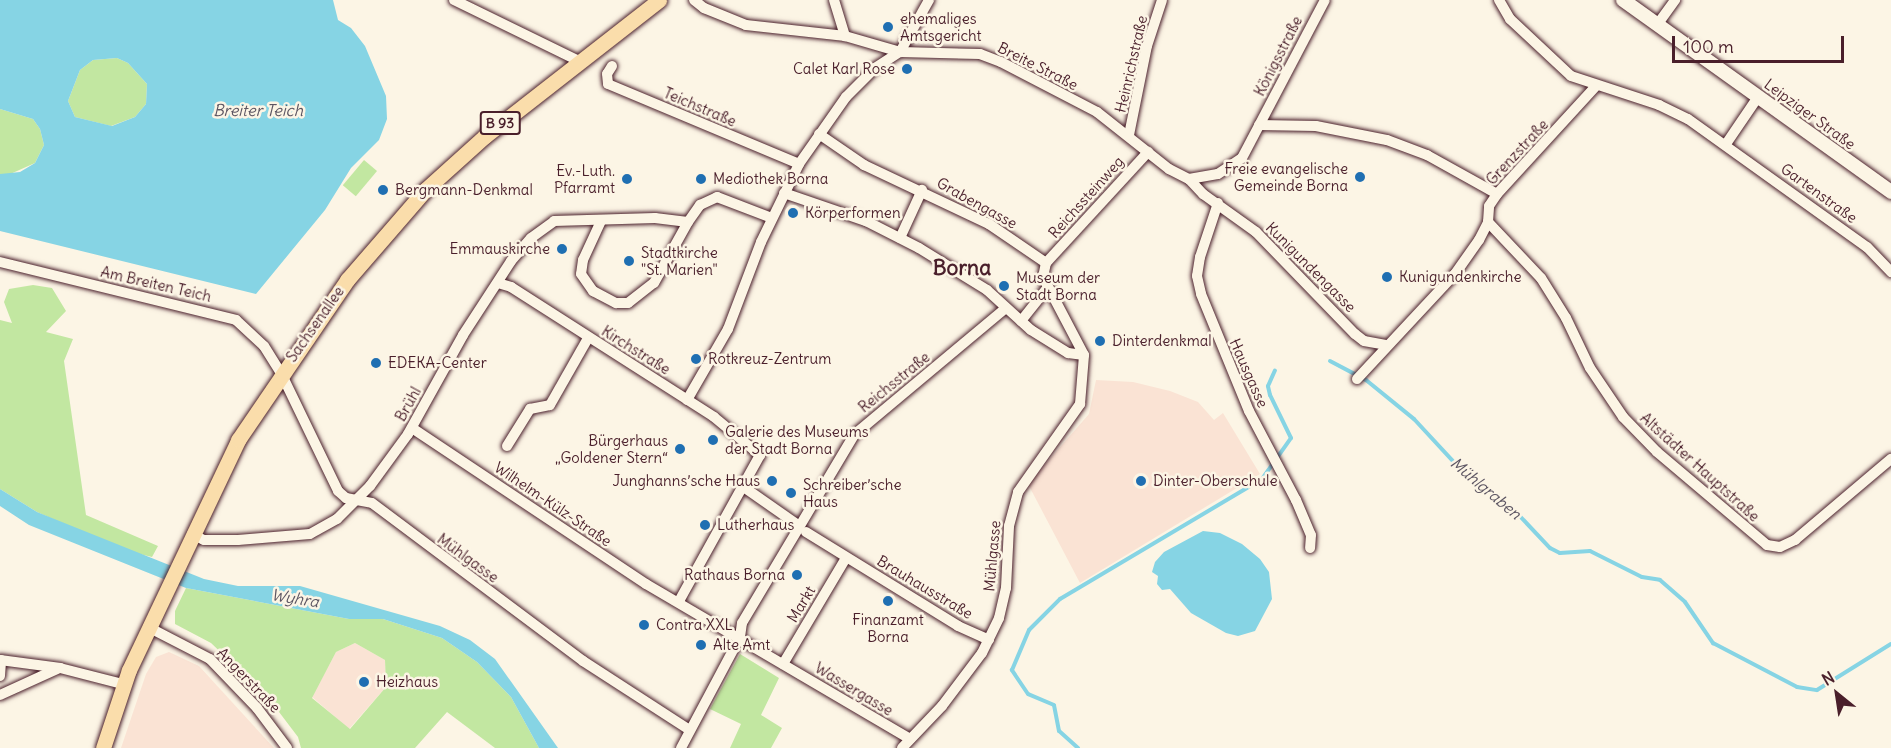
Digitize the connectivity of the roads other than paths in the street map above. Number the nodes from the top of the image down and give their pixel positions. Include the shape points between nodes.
1 (659, 0) edge
2 (694, 0) edge
3 (834, 0) edge
4 (929, 0) edge
5 (1162, 0) edge
6 (1325, 0) edge
7 (1498, 0) edge
8 (1623, 0) edge
9 (1675, 0) edge
10 (455, 1) edge
11 (1657, 25) junction
12 (845, 36) junction
13 (900, 52) junction
14 (579, 61) junction
15 (612, 66) dead end
16 (1595, 87) junction
17 (1758, 97) junction
18 (1259, 125) junction
19 (819, 134) junction
20 (1129, 135) junction
21 (1726, 144) junction
22 (1148, 152) junction
23 (799, 164) junction
24 (1189, 179) junction
25 (922, 190) junction
26 (1891, 192) edge
27 (784, 193) junction
28 (1497, 194) junction
29 (1218, 203) junction
30 (772, 218) junction
31 (601, 221) junction
32 (688, 222) junction
33 (1488, 222) junction
34 (900, 238) junction
35 (0, 262) edge
36 (1046, 263) junction
37 (1891, 272) edge
38 (498, 284) junction
39 (1048, 287) junction
40 (1006, 308) junction
41 (1022, 321) junction
42 (588, 338) junction
43 (1386, 345) junction
44 (1084, 355) junction
45 (281, 373) junction
46 (1360, 376) dead end
47 (687, 400) junction
48 (412, 428) junction
49 (507, 446) dead end
50 (1891, 459) edge
51 (745, 488) junction
52 (357, 501) junction
53 (802, 528) junction
54 (192, 534) junction
55 (1310, 548) dead end
56 (846, 558) junction
57 (679, 601) junction
58 (148, 627) junction
59 (740, 638) junction
60 (989, 640) junction
61 (1, 660) edge
62 (783, 664) junction
63 (60, 668) junction
64 (0, 676) edge
65 (123, 684) junction
66 (0, 695) edge
67 (688, 729) junction
68 (910, 740) junction
69 (684, 747) edge
70 (103, 748) edge
71 (287, 748) edge
72 (902, 748) edge

1 - 14 main road, Sachsenallee / B 93
2 - 12 street, Breite Straße via 747,25
3 - 12 street
4 - 13 street
5 - 20 street, Heinrichstraße
6 - 18 street, Königsstraße
7 - 16 street, Gartenstraße via 1510,20 1559,67
8 - 11 street, Leipziger Straße
9 - 11 street
10 - 14 street
11 - 17 street, Leipziger Straße
12 - 13 street, Breite Straße
13 - 19 street via 875,68 846,97
13 - 20 street, Breite Straße via 980,54 1097,112
14 - 45 main road, Sachsenallee / B 93 via 485,136 417,199 346,280
15 - 23 street, Teichstraße via 607,74 608,84
16 - 21 street, Gartenstraße via 1659,105
16 - 28 street, Grenzstraße
17 - 21 street
17 - 26 street, Leipziger Straße
18 - 24 street, Königsstraße via 1233,167
18 - 28 street via 1346,129 1387,140 1435,159
19 - 23 street
19 - 25 street, Grabengasse via 864,165
20 - 22 street, Breite Straße
21 - 37 street, Gartenstraße via 1867,247
22 - 24 street, Breite Straße
22 - 36 street, Reichssteinweg
23 - 27 street
24 - 29 street, Kunigundengasse
25 - 34 street, Grabengasse
25 - 36 street, Grabengasse via 988,224
27 - 30 street
27 - 34 street via 866,221
28 - 33 street, Grenzstraße via 1489,206
29 - 43 street, Kunigundengasse via 1256,232 1355,334 1364,341
29 - 55 street, Hausgasse via 1197,276 1215,334 1311,535
30 - 32 street via 717,197 700,205
30 - 47 street via 728,329
31 - 32 street, Brühl via 655,218
31 - 32 street via 583,260 581,274 593,291 615,303 628,303 654,283
31 - 38 street, Brühl via 565,220 544,227 511,261
33 - 43 street, Grenzstraße via 1455,274
33 - 50 street, Altstädter Hauptstraße via 1547,287 1590,368 1623,417 1657,452 1767,545 1780,547 1795,540
34 - 40 street via 987,290
35 - 45 street, Am Breiten Teich via 236,320 264,346
36 - 39 street via 1043,277
38 - 42 street, Kirchstraße via 511,287
38 - 48 street, Brühl via 463,335
39 - 41 street
39 - 44 street
40 - 41 street
40 - 53 street, Reichsstraße via 854,435
41 - 44 street via 1068,353
42 - 47 street, Kirchstraße
42 - 49 street via 550,405 530,409
43 - 46 street, Grenzstraße
44 - 60 street, Mühlgasse via 1083,385 1076,413 1027,474 1012,508 1006,588
45 - 52 street, Mühlgasse via 338,491
45 - 54 main road, Sachsenallee / B 93 via 238,440
47 - 51 street, Kirchstraße via 760,455
48 - 52 street, Brühl
48 - 57 street, Wilhelm-Külz-Straße via 646,584
51 - 53 street
51 - 57 street
52 - 54 street, Brühl via 310,534 238,540 204,540
52 - 67 street, Mühlgasse via 372,503 583,661
53 - 56 street
53 - 59 street via 742,623
54 - 58 main road, Sachsenallee / B 93
56 - 60 street, Brauhausstraße via 958,626
56 - 62 street, Markt
57 - 59 street
58 - 65 main road, Sachsenallee / B 93
58 - 71 street, Angerstraße via 210,659 281,736
59 - 62 street
59 - 67 street
60 - 68 street, Mühlgasse via 973,668
61 - 63 street
61 - 64 street
62 - 68 street, Wassergasse
63 - 65 street
63 - 66 street
65 - 70 main road, Sachsenallee / B 93
67 - 69 street
68 - 72 street, Mühlgasse

